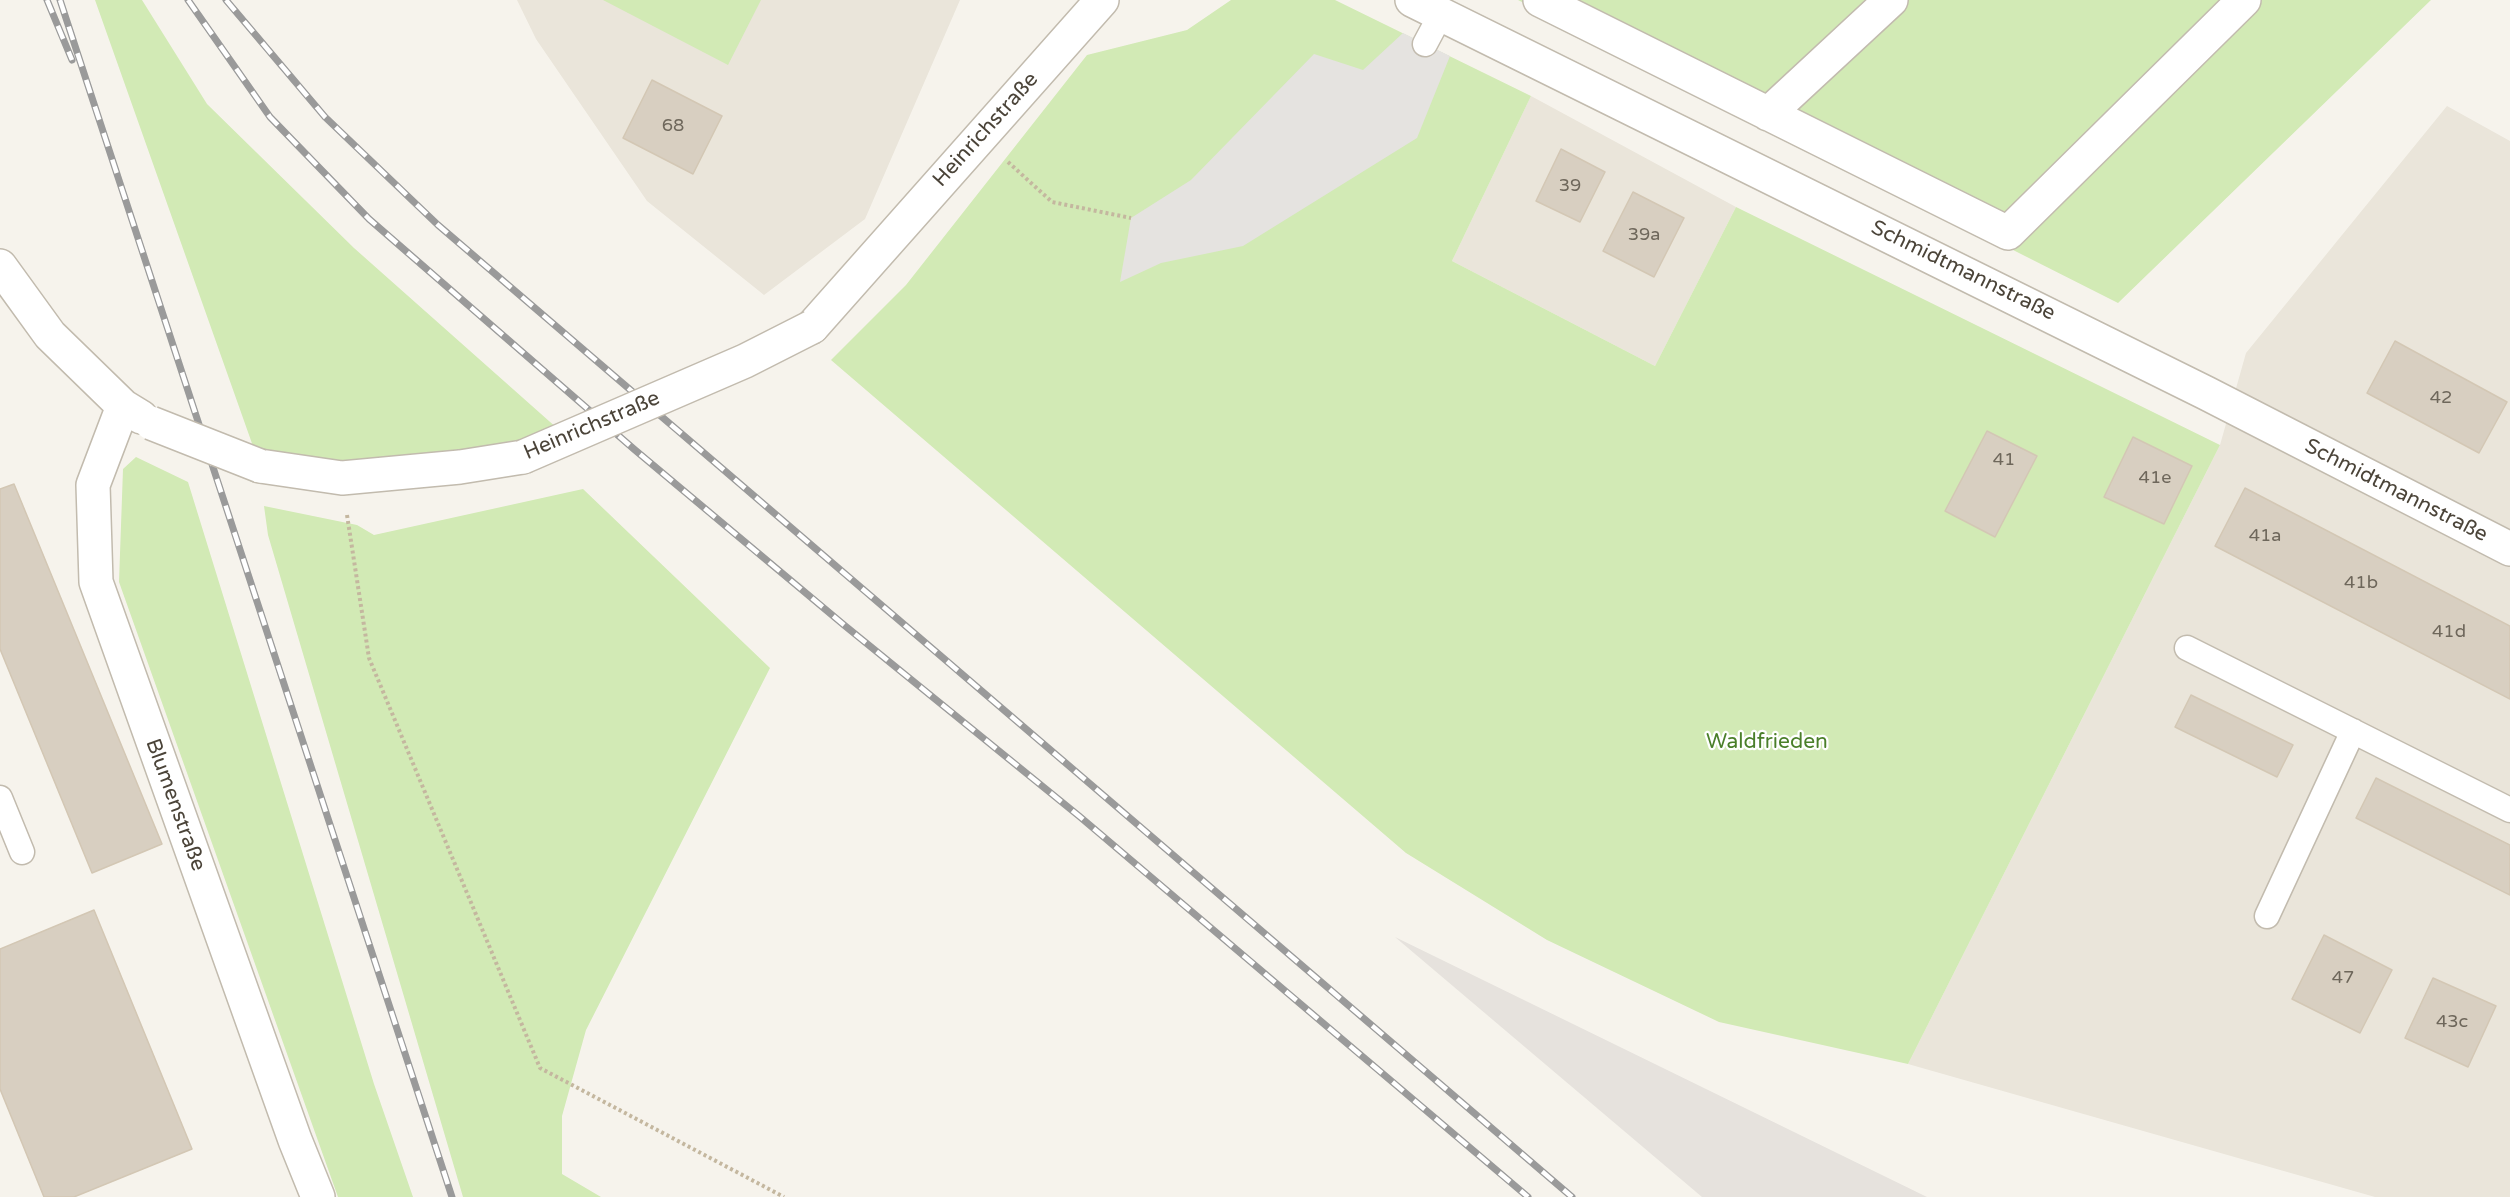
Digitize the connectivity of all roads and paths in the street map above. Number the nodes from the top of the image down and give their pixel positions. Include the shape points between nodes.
1 (1102, 0) edge
2 (1412, 0) edge
3 (1540, 0) edge
4 (1891, 0) edge
5 (2244, 0) edge
6 (1441, 14) junction
7 (1425, 44) dead end
8 (1768, 114) junction
9 (980, 137) junction
10 (1131, 218) dead end
11 (0, 266) edge
12 (123, 406) junction
13 (342, 478) junction
14 (2506, 538) edge
15 (2187, 648) dead end
16 (2353, 731) junction
17 (0, 798) edge
18 (2510, 810) edge
19 (22, 852) dead end
20 (2267, 916) dead end
21 (318, 1197) edge
22 (784, 1197) edge

1 - 9 street, Heinrichstraße
2 - 6 street, Schmidtmannstraße
3 - 8 street
4 - 8 street
5 - 8 street via 2008,233
6 - 7 lane
6 - 14 street, Schmidtmannstraße
9 - 10 path via 1052,202
9 - 13 street, Heinrichstraße, bridge via 812,327 745,361 523,457
11 - 12 street, Heinrichstraße via 50,336
12 - 13 street, Heinrichstraße, bridge via 151,423 260,466
12 - 21 street, Blumenstraße via 93,485 96,582
13 - 22 path via 369,658 540,1068
15 - 16 lane
16 - 18 lane
16 - 20 lane
17 - 19 lane

